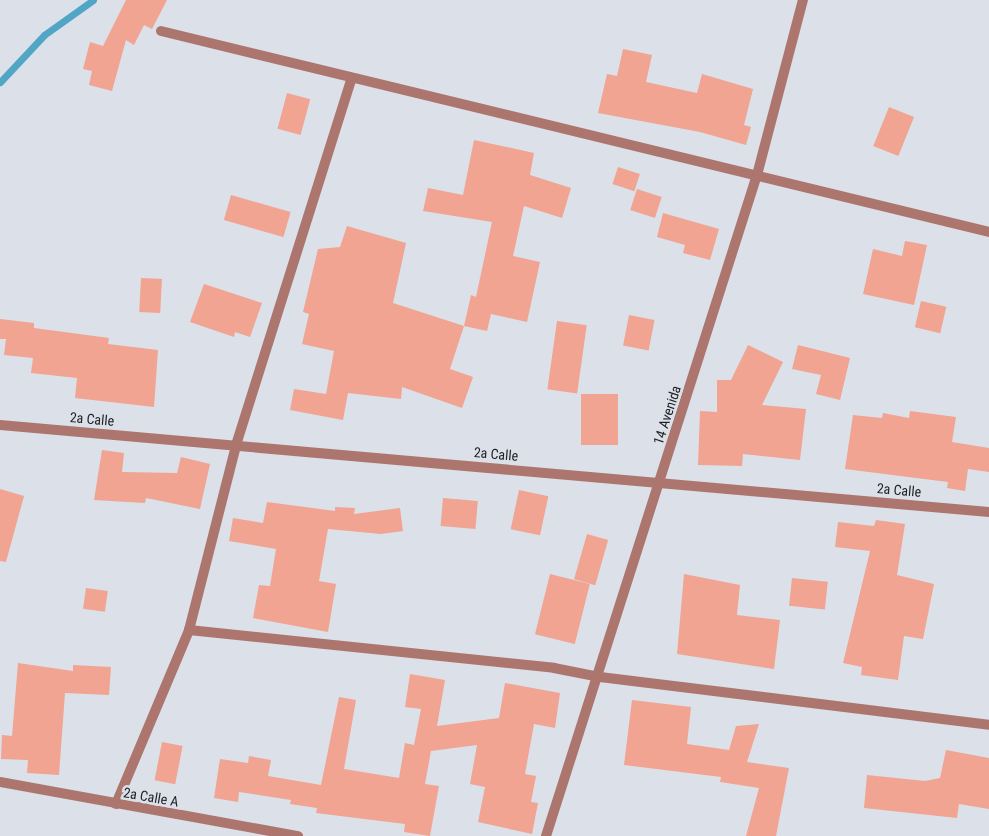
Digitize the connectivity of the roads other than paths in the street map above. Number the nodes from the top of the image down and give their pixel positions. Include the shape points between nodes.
1 (804, 0) edge
2 (160, 31) dead end
3 (351, 80) junction
4 (757, 175) junction
5 (989, 232) edge
6 (0, 425) edge
7 (236, 445) junction
8 (660, 482) junction
9 (989, 512) edge
10 (189, 630) junction
11 (600, 678) junction
12 (989, 724) edge
13 (0, 782) edge
14 (116, 804) junction
15 (298, 836) edge
16 (546, 836) edge

1 - 4 street, 14 Avenida
2 - 3 street
3 - 4 street
3 - 7 street
4 - 5 street
4 - 8 street, 14 Avenida
6 - 7 street, 2a Calle
7 - 8 street, 2a Calle
7 - 10 street
8 - 9 street, 2a Calle
8 - 11 street, 14 Avenida
10 - 11 street via 554,668
10 - 14 street
11 - 12 street
11 - 16 street, 14 Avenida
13 - 14 street, 2a Calle A
14 - 15 street, 2a Calle A

